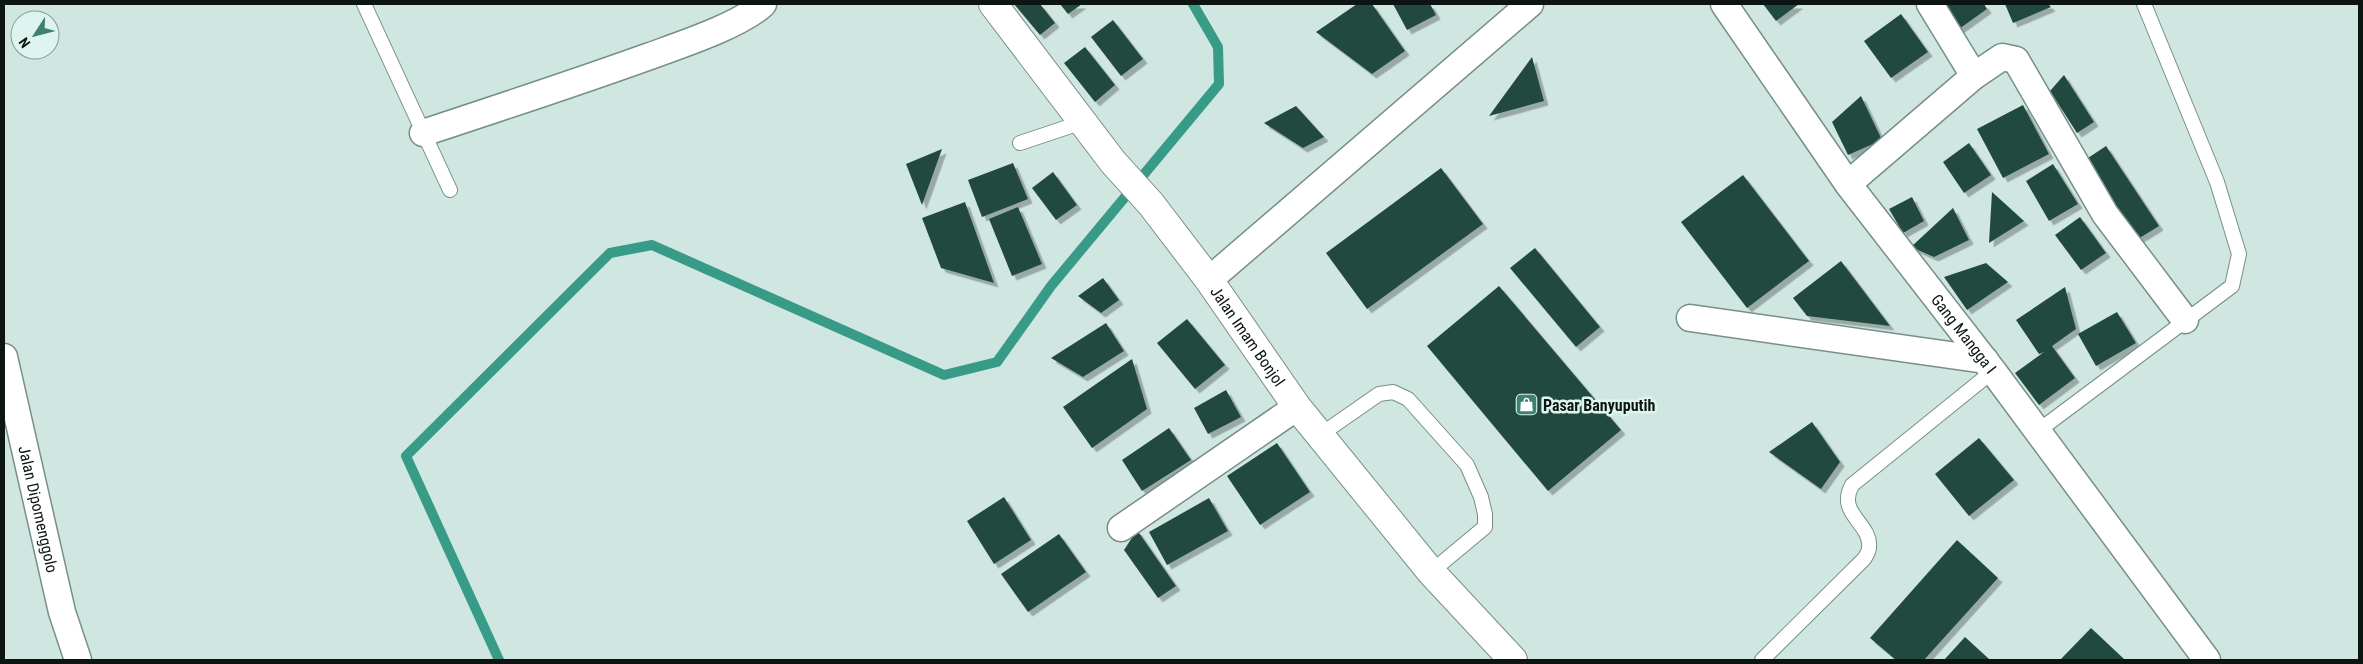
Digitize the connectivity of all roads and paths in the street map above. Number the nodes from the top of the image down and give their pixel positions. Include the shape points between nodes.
1 (364, 4) edge
2 (763, 4) edge
3 (993, 4) edge
4 (1530, 4) edge
5 (1724, 4) edge
6 (1930, 4) edge
7 (2144, 4) edge
8 (1974, 76) junction
9 (1083, 122) junction
10 (423, 133) junction
11 (1020, 143) dead end
12 (1848, 184) junction
13 (450, 190) dead end
14 (1209, 280) junction
15 (1690, 318) dead end
16 (2185, 320) junction
17 (4, 357) edge
18 (1989, 366) junction
19 (1297, 407) junction
20 (2038, 431) junction
21 (1320, 435) junction
22 (1121, 528) dead end
23 (1431, 572) junction
24 (78, 660) edge
25 (1513, 660) edge
26 (1762, 660) edge
27 (2207, 660) edge

1 - 10 lane
2 - 10 street via 698,38
3 - 9 main road, Jalan Imam Bonjol
4 - 14 street
5 - 12 street, Gang Mangga I
6 - 8 street
7 - 16 lane via 2217,182 2239,254 2232,286
8 - 12 street
8 - 16 street via 2002,57 2016,60 2105,214
9 - 11 lane
9 - 14 main road, Jalan Imam Bonjol
10 - 13 lane
12 - 18 street, Gang Mangga I
14 - 19 main road, Jalan Imam Bonjol
15 - 18 street
16 - 20 lane
17 - 24 street, Jalan Dipomenggolo via 62,612
18 - 20 street, Gang Mangga I
18 - 26 lane via 1852,486 1847,495 1848,506 1866,535 1869,548 1864,559
19 - 21 main road, Jalan Imam Bonjol
19 - 22 street
20 - 27 street, Gang Mangga I
21 - 23 main road, Jalan Imam Bonjol
21 - 23 lane via 1379,394 1393,392 1408,399 1467,464 1481,497 1484,527
23 - 25 main road, Jalan Imam Bonjol

